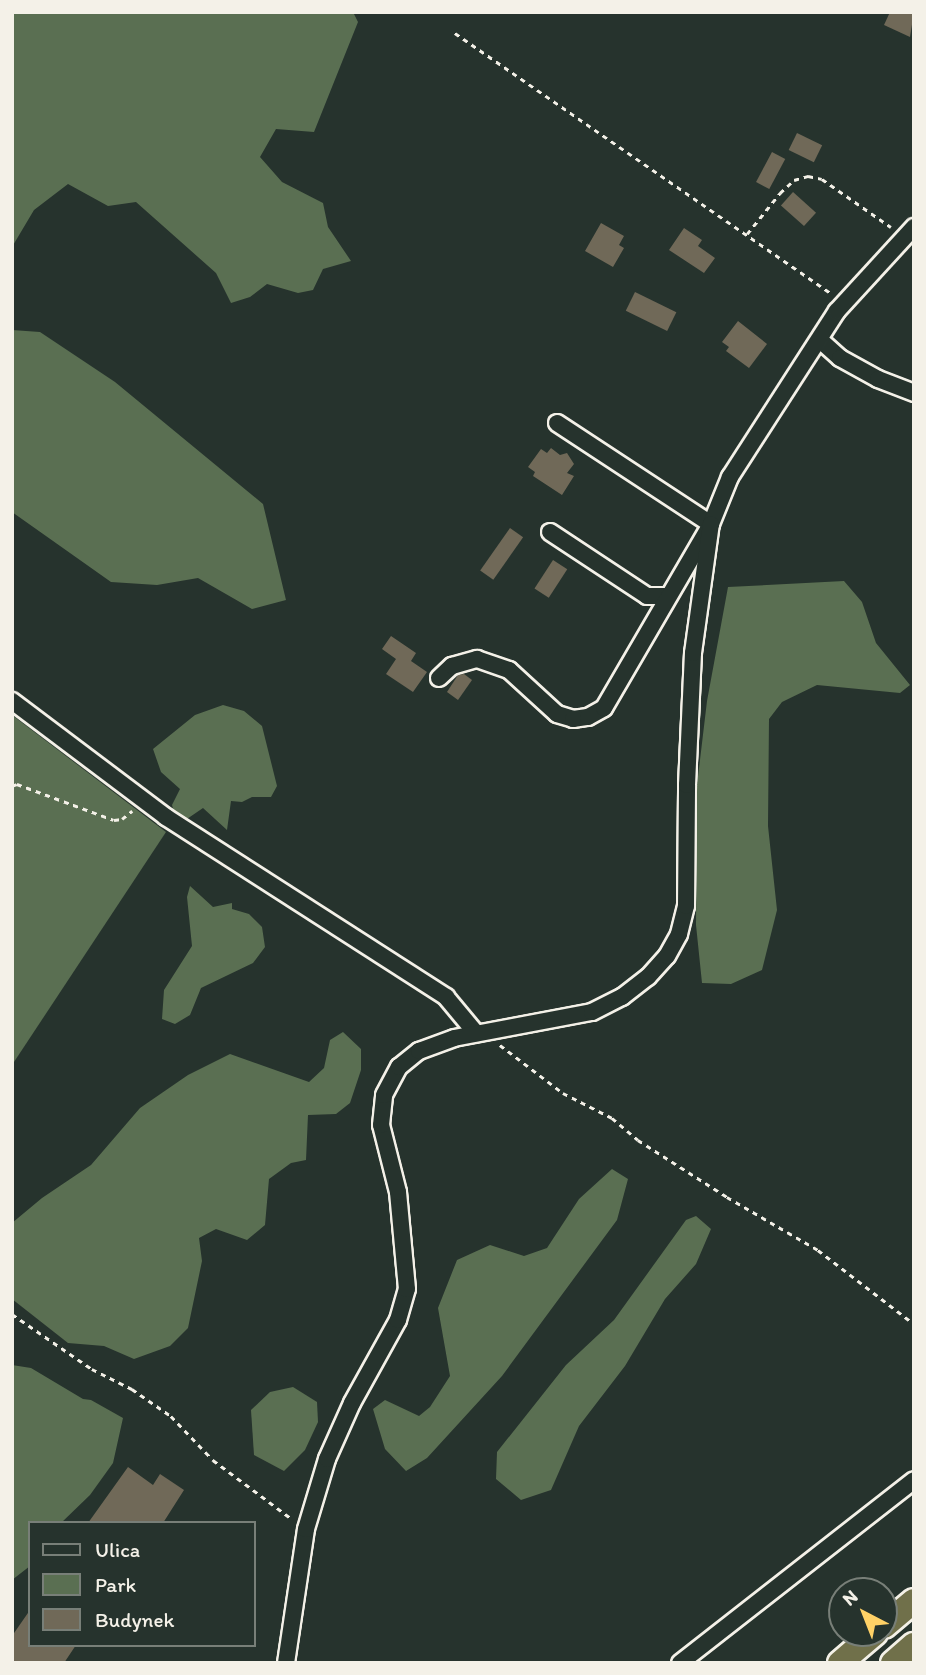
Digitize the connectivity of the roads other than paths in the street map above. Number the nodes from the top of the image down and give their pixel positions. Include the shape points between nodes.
1 (910, 231) edge
2 (820, 340) junction
3 (914, 393) edge
4 (557, 424) dead end
5 (711, 524) junction
6 (550, 531) dead end
7 (668, 596) junction
8 (439, 678) dead end
9 (12, 701) edge
10 (476, 1033) junction
11 (914, 1480) edge
12 (914, 1601) edge
13 (898, 1614) edge
14 (914, 1646) edge
15 (859, 1647) edge
16 (286, 1663) edge
17 (680, 1663) edge
18 (840, 1663) edge
19 (893, 1663) edge

1 - 2 street via 844,303
2 - 3 street via 868,374
2 - 5 street via 730,477
4 - 5 street
5 - 7 street
5 - 10 street via 693,653 686,906 679,934 667,956 622,998 592,1012
6 - 7 street via 647,596
7 - 8 street via 604,708 588,717 557,715 509,670 491,663 466,660
9 - 10 street via 145,801 446,997
10 - 16 street via 419,1051 399,1067 384,1095 381,1125 398,1192 407,1289 398,1321 327,1459 306,1529
11 - 17 street
12 - 13 highway
14 - 19 highway
15 - 18 highway

